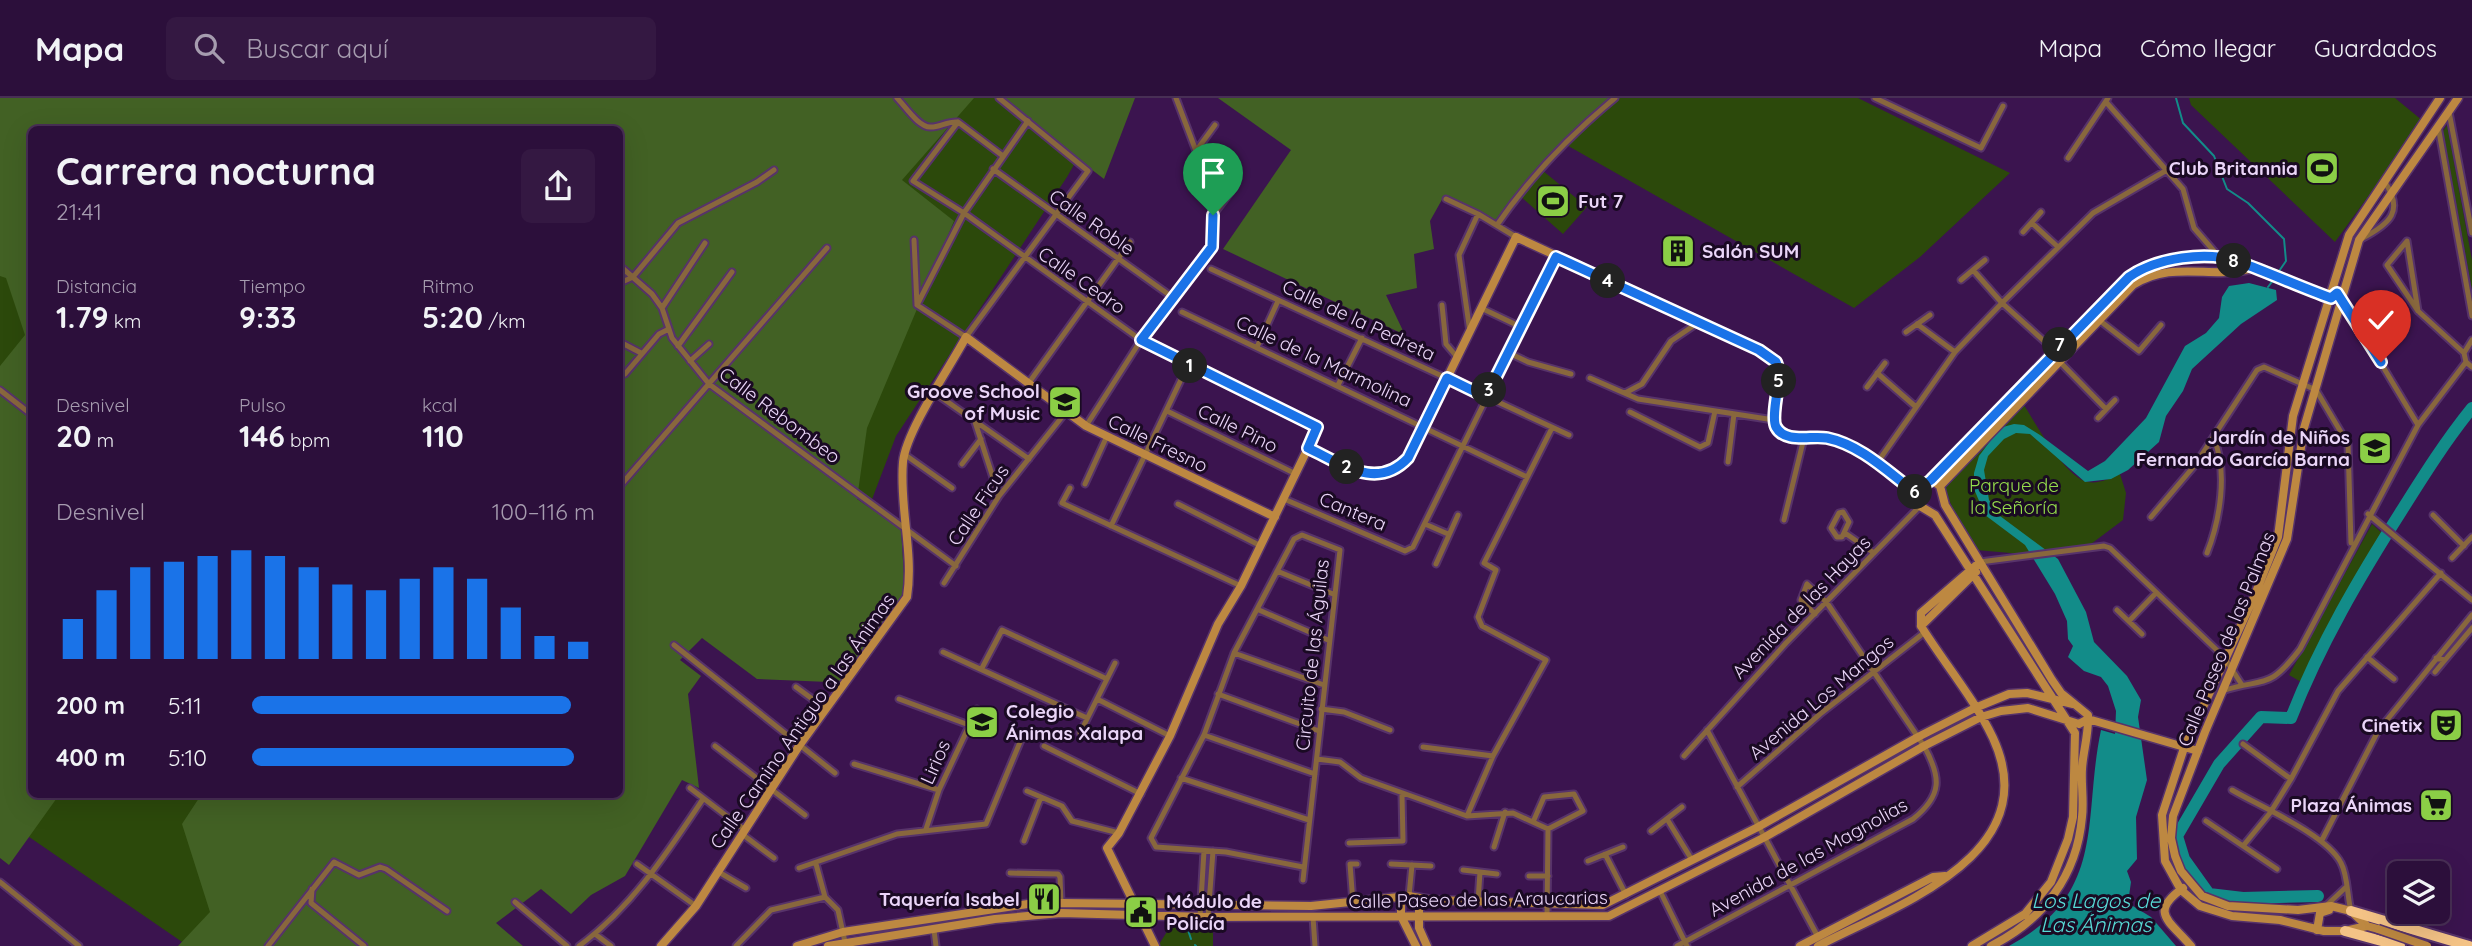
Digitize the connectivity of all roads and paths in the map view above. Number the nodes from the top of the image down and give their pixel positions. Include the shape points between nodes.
1 (898, 98) edge
2 (999, 98) edge
3 (1176, 98) edge
4 (1615, 98) edge
5 (1875, 98) edge
6 (2431, 98) edge
7 (2440, 98) edge
8 (2458, 98) edge
9 (2107, 100) edge
10 (2003, 106) dead end
11 (2434, 108) junction
12 (2448, 111) junction
13 (1028, 121) junction
14 (958, 122) junction
15 (1215, 125) dead end
16 (2438, 126) junction
17 (1196, 151) junction
18 (1003, 156) junction
19 (2068, 158) dead end
20 (993, 169) junction
21 (774, 170) dead end
22 (2167, 170) junction
23 (2384, 180) junction
24 (1236, 186) dead end
25 (2392, 191) junction
26 (1446, 199) dead end
27 (2041, 212) dead end
28 (964, 213) junction
29 (1478, 214) junction
30 (1054, 215) junction
31 (1213, 215) junction
32 (2032, 223) junction
33 (1497, 225) junction
34 (2023, 232) dead end
35 (2472, 233) edge
36 (2349, 236) junction
37 (1516, 237) junction
38 (914, 240) dead end
39 (2359, 240) junction
40 (1130, 242) dead end
41 (705, 243) dead end
42 (2058, 247) junction
43 (827, 248) dead end
44 (1556, 257) junction
45 (1023, 258) junction
46 (2220, 258) junction
47 (1118, 259) junction
48 (1985, 260) dead end
49 (623, 269) edge
50 (1211, 269) dead end
51 (2250, 269) junction
52 (1973, 270) junction
53 (2224, 270) junction
54 (732, 272) dead end
55 (633, 277) junction
56 (1961, 280) dead end
57 (623, 281) edge
58 (2331, 298) junction
59 (1175, 299) junction
60 (2471, 299) edge
61 (2343, 300) junction
62 (1278, 301) junction
63 (1084, 302) junction
64 (2002, 303) junction
65 (917, 305) junction
66 (1441, 305) dead end
67 (662, 308) junction
68 (1481, 308) junction
69 (2418, 311) junction
70 (1182, 312) dead end
71 (2092, 313) junction
72 (1930, 314) dead end
73 (2472, 316) edge
74 (1701, 320) junction
75 (2099, 321) junction
76 (1917, 324) junction
77 (2161, 325) dead end
78 (1521, 327) junction
79 (667, 330) junction
80 (1469, 332) junction
81 (1906, 332) dead end
82 (966, 337) junction
83 (1362, 338) junction
84 (1141, 340) junction
85 (2472, 340) edge
86 (623, 344) edge
87 (709, 344) dead end
88 (678, 346) junction
89 (1257, 347) junction
90 (2054, 350) junction
91 (1955, 352) junction
92 (1509, 353) junction
93 (2464, 353) junction
94 (641, 354) junction
95 (1458, 357) junction
96 (690, 361) junction
97 (2059, 361) junction
98 (2466, 362) junction
99 (1885, 363) dead end
100 (1188, 365) junction
101 (2472, 367) edge
102 (2036, 370) junction
103 (1877, 373) junction
104 (625, 374) dead end
105 (1571, 374) dead end
106 (2043, 377) junction
107 (1447, 378) junction
108 (1590, 378) dead end
109 (709, 384) junction
110 (1028, 384) junction
111 (1338, 385) junction
112 (2304, 385) junction
113 (1867, 387) dead end
114 (0, 390) edge
115 (2316, 390) junction
116 (935, 393) junction
117 (1625, 393) junction
118 (1486, 397) junction
119 (2115, 400) dead end
120 (1916, 407) junction
121 (2106, 409) junction
122 (1167, 411) junction
123 (1630, 411) dead end
124 (1715, 411) junction
125 (28, 412) edge
126 (1066, 412) junction
127 (1734, 414) junction
128 (2098, 418) dead end
129 (1774, 420) junction
130 (975, 421) junction
131 (2418, 425) junction
132 (1086, 426) junction
133 (1425, 426) junction
134 (1552, 428) junction
135 (1569, 435) dead end
136 (1107, 436) junction
137 (1804, 438) junction
138 (981, 439) junction
139 (2214, 439) junction
140 (1461, 446) junction
141 (1308, 448) junction
142 (904, 454) junction
143 (1146, 454) junction
144 (1029, 459) junction
145 (1728, 462) dead end
146 (1877, 463) junction
147 (962, 464) dead end
148 (1296, 474) junction
149 (1527, 477) junction
150 (1931, 480) junction
151 (623, 482) edge
152 (1085, 484) dead end
153 (1940, 486) junction
154 (953, 488) dead end
155 (1070, 488) dead end
156 (1915, 492) junction
157 (999, 496) junction
158 (1284, 499) junction
159 (1178, 505) dead end
160 (1920, 506) junction
161 (2368, 514) junction
162 (1458, 515) dead end
163 (2433, 515) dead end
164 (1275, 517) junction
165 (2151, 517) dead end
166 (1784, 520) dead end
167 (1425, 524) junction
168 (1111, 526) junction
169 (904, 528) junction
170 (1845, 533) junction
171 (1448, 534) junction
172 (2472, 537) edge
173 (2463, 545) junction
174 (2351, 546) junction
175 (1261, 547) junction
176 (1874, 553) junction
177 (2207, 553) dead end
178 (2452, 558) dead end
179 (1980, 562) junction
180 (1436, 564) dead end
181 (956, 566) junction
182 (1277, 571) junction
183 (1972, 573) junction
184 (2441, 573) junction
185 (944, 583) dead end
186 (1241, 586) junction
187 (2156, 593) junction
188 (1333, 594) junction
189 (2472, 600) edge
190 (1827, 603) junction
191 (1259, 610) junction
192 (2117, 610) dead end
193 (1815, 614) junction
194 (2472, 615) edge
195 (2129, 621) junction
196 (2472, 628) edge
197 (1923, 629) junction
198 (2142, 634) dead end
199 (1328, 640) junction
200 (674, 645) dead end
201 (943, 652) dead end
202 (1234, 653) junction
203 (2224, 657) junction
204 (2367, 657) junction
205 (2436, 658) junction
206 (2445, 660) junction
207 (1115, 663) dead end
208 (982, 668) junction
209 (2231, 669) junction
210 (2435, 671) dead end
211 (1873, 672) junction
212 (1107, 679) junction
213 (2394, 679) dead end
214 (1324, 685) junction
215 (2242, 685) junction
216 (796, 687) dead end
217 (2222, 691) junction
218 (1218, 694) junction
219 (2052, 698) junction
220 (899, 699) dead end
221 (1097, 699) junction
222 (2073, 704) junction
223 (1975, 708) junction
224 (826, 709) junction
225 (977, 709) dead end
226 (1321, 709) junction
227 (1981, 717) junction
228 (1087, 718) junction
229 (2088, 719) junction
230 (2066, 720) junction
231 (969, 725) junction
232 (1390, 730) dead end
233 (1707, 730) junction
234 (1319, 731) junction
235 (1080, 733) dead end
236 (1023, 735) dead end
237 (1204, 735) junction
238 (1170, 736) junction
239 (1918, 737) junction
240 (2243, 744) dead end
241 (799, 746) junction
242 (1044, 746) dead end
243 (1924, 746) junction
244 (715, 747) dead end
245 (1423, 747) dead end
246 (2184, 748) junction
247 (2198, 751) junction
248 (1493, 756) junction
249 (1684, 756) dead end
250 (1317, 759) junction
251 (854, 764) dead end
252 (835, 773) dead end
253 (1315, 774) junction
254 (1181, 778) junction
255 (2291, 779) junction
256 (1737, 787) junction
257 (690, 788) dead end
258 (771, 790) junction
259 (939, 790) junction
260 (2232, 790) dead end
261 (1027, 791) dead end
262 (1141, 794) junction
263 (1402, 795) junction
264 (1041, 797) junction
265 (703, 799) junction
266 (1682, 807) dead end
267 (1505, 812) junction
268 (2270, 813) junction
269 (805, 816) dead end
270 (1467, 817) junction
271 (1667, 819) junction
272 (1309, 820) junction
273 (2206, 821) dead end
274 (1533, 822) junction
275 (1758, 827) junction
276 (1548, 829) junction
277 (926, 830) junction
278 (1651, 831) dead end
279 (743, 832) junction
280 (1119, 833) junction
281 (1765, 836) junction
282 (1024, 841) dead end
283 (2322, 841) junction
284 (1349, 843) dead end
285 (2243, 846) junction
286 (1494, 847) dead end
287 (1623, 847) dead end
288 (1204, 851) junction
289 (1213, 851) junction
290 (1605, 854) junction
291 (774, 858) dead end
292 (1588, 860) dead end
293 (1692, 860) junction
294 (637, 864) dead end
295 (816, 864) junction
296 (1357, 864) dead end
297 (1391, 864) dead end
298 (1412, 865) junction
299 (1431, 866) dead end
300 (1303, 867) junction
301 (799, 868) dead end
302 (2277, 869) dead end
303 (1463, 870) dead end
304 (717, 872) junction
305 (1480, 872) junction
306 (1010, 873) dead end
307 (1497, 874) dead end
308 (652, 876) junction
309 (1529, 876) dead end
310 (1548, 876) junction
311 (1303, 880) dead end
312 (0, 882) edge
313 (2190, 883) junction
314 (1790, 885) junction
315 (746, 888) dead end
316 (2345, 888) junction
317 (312, 890) junction
318 (2181, 890) junction
319 (1660, 891) junction
320 (1626, 895) junction
321 (825, 897) junction
322 (1405, 897) junction
323 (1419, 898) junction
324 (515, 902) dead end
325 (1478, 902) junction
326 (1061, 903) junction
327 (1353, 903) junction
328 (1133, 904) junction
329 (1205, 904) junction
330 (1548, 904) junction
331 (696, 906) junction
332 (2327, 906) junction
333 (994, 909) junction
334 (447, 911) dead end
335 (2351, 911) junction
336 (1140, 915) junction
337 (1401, 916) junction
338 (1419, 916) junction
339 (1547, 916) junction
340 (1204, 917) junction
341 (1313, 917) junction
342 (995, 919) junction
343 (2365, 923) junction
344 (933, 930) junction
345 (2317, 930) junction
346 (2346, 931) junction
347 (843, 932) junction
348 (595, 934) junction
349 (2428, 940) edge
350 (845, 942) junction
351 (1819, 942) edge
352 (1686, 944) edge
353 (79, 946) edge
354 (268, 946) edge
355 (363, 946) edge
356 (567, 946) edge
357 (579, 946) edge
358 (611, 946) edge
359 (661, 946) edge
360 (736, 946) edge
361 (797, 946) edge
362 (828, 946) edge
363 (936, 946) edge
364 (1155, 946) edge
365 (1314, 946) edge
366 (1416, 946) edge
367 (1427, 946) edge
368 (1677, 946) edge
369 (1800, 946) edge
370 (1972, 946) edge
371 (1991, 946) edge
372 (2191, 946) edge
373 (2400, 946) edge
374 (2470, 946) edge

1 - 14 street via 924,126
2 - 13 street
3 - 17 street
4 - 33 street via 1534,175
5 - 10 street via 1981,148
6 - 11 street
7 - 11 street, Calle Paseo de las Palmas
8 - 12 street, Calle Paseo de las Palmas
9 - 19 street
9 - 22 street
11 - 23 street, Calle Paseo de las Palmas
12 - 16 street, Calle Paseo de las Palmas
12 - 35 street
13 - 18 street
13 - 30 street, Calle Camino Antiguo a las Ánimas via 1088,171
14 - 18 street
14 - 28 street, Calle Cedro via 913,181
15 - 17 street
16 - 25 street, Calle Paseo de las Palmas
16 - 60 street
17 - 31 street
18 - 20 street
20 - 28 street
20 - 30 street, Calle Roble
21 - 55 street via 678,223
22 - 42 street via 2093,213
22 - 46 street via 2188,197 2194,228
23 - 25 street
23 - 36 street, Calle Paseo de las Palmas
24 - 31 street
25 - 39 street, Calle Paseo de las Palmas
25 - 39 street, Calle Paseo de las Palmas via 2396,202 2390,218
26 - 29 street
27 - 32 street
28 - 45 street, Calle Cedro
28 - 65 street
29 - 33 street
29 - 80 street via 1460,255
30 - 45 street, Calle Camino Antiguo a las Ánimas
30 - 47 street, Calle Roble
31 - 59 street via 1214,239
32 - 34 street
32 - 42 street
33 - 37 street
36 - 39 street
36 - 58 street, Calle Paseo de las Palmas
37 - 44 street
37 - 68 street
38 - 65 street
39 - 61 street, Calle Paseo de las Palmas
40 - 47 street
41 - 67 street
42 - 64 street
43 - 109 street
44 - 74 street
44 - 78 street
45 - 63 street, Calle Cedro
45 - 82 street, Calle Camino Antiguo a las Ánimas
46 - 51 street
46 - 53 street
46 - 71 street via 2177,260 2139,270
47 - 59 street, Calle Roble
47 - 63 street
48 - 52 street
49 - 55 street
50 - 62 street, Calle de la Pedreta
51 - 53 street
51 - 58 street
52 - 56 street
52 - 64 street
53 - 75 street via 2144,278
54 - 88 street
55 - 57 street
55 - 67 street
58 - 61 street via 2337,293
58 - 112 street, Calle Paseo de las Palmas
59 - 84 street
60 - 73 street
61 - 115 street, Calle Paseo de las Palmas
61 - 131 street
62 - 83 street, Calle de la Pedreta
62 - 89 street
63 - 84 street, Calle Cedro
63 - 110 street
64 - 90 street
64 - 91 street
65 - 82 street
66 - 95 street via 1446,344
67 - 79 street, Calle Rebombeo
68 - 78 street
68 - 80 street
69 - 69 street via 2413,276 2407,241 2387,265
69 - 93 street
70 - 89 street, Calle de la Marmolina
71 - 75 street
71 - 90 street
72 - 76 street
74 - 117 street via 1671,341 1642,384
74 - 129 street via 1776,362 1780,373
75 - 77 street via 2139,351
75 - 97 street
76 - 81 street
76 - 91 street
78 - 92 street
79 - 88 street, Calle Rebombeo
79 - 94 street
80 - 95 street
82 - 110 street, Calle Fresno
82 - 116 street, Calle Camino Antiguo a las Ánimas
83 - 107 street, Calle de la Pedreta
83 - 111 street
84 - 100 street, Calle Cedro
84 - 132 street
85 - 93 street
86 - 94 street
87 - 96 street
88 - 96 street, Calle Rebombeo
89 - 111 street, Calle de la Marmolina
90 - 102 street
91 - 120 street
92 - 105 street
92 - 118 street
93 - 98 street
94 - 104 street
95 - 107 street
96 - 109 street, Calle Rebombeo
97 - 106 street
97 - 121 street
98 - 101 street
98 - 131 street
99 - 103 street
100 - 122 street
100 - 141 street, Calle Cedro via 1317,427
102 - 106 street
102 - 150 street
103 - 113 street
103 - 120 street
106 - 153 street
107 - 118 street, Calle de la Pedreta
107 - 133 street
108 - 117 street
109 - 151 street
109 - 169 street, Calle Rebombeo
110 - 126 street, Calle Fresno
111 - 133 street, Calle de la Marmolina
112 - 115 street
112 - 139 street via 2260,368
112 - 203 street, Calle Paseo de las Palmas via 2291,429 2278,537
114 - 125 street
115 - 174 street via 2348,444
115 - 209 street, Calle Paseo de las Palmas via 2297,457 2287,539
116 - 130 street
116 - 142 street, Calle Camino Antiguo a las Ánimas
117 - 124 street
118 - 134 street, Calle de la Pedreta
118 - 140 street
119 - 121 street
120 - 146 street
121 - 128 street
122 - 143 street
122 - 148 street, Calle Pino
123 - 124 street via 1705,447
124 - 127 street
126 - 132 street, Calle Fresno
126 - 144 street, Calle Ficus
127 - 129 street
127 - 145 street
129 - 137 street via 1785,435
130 - 138 street
130 - 144 street
131 - 161 street
132 - 136 street, Calle Fresno
133 - 140 street, Calle de la Marmolina
133 - 141 street via 1408,458 1387,474 1362,474
134 - 135 street, Calle de la Pedreta
134 - 149 street
136 - 143 street, Calle Fresno
136 - 152 street
137 - 146 street via 1838,441
137 - 166 street
138 - 147 street
138 - 157 street
139 - 165 street
139 - 177 street via 2221,456 2216,530
140 - 149 street, Calle de la Marmolina
140 - 167 street
141 - 148 street
142 - 154 street
142 - 169 street, Calle Camino Antiguo a las Ánimas
143 - 164 street, Calle Fresno
143 - 168 street
144 - 157 street, Calle Ficus
146 - 156 street
148 - 158 street
149 - 248 street via 1484,563 1496,570 1478,622 1546,660
150 - 153 street
150 - 156 street
153 - 179 street via 1945,506
155 - 168 street via 1062,503
156 - 160 street
157 - 181 street, Calle Ficus
158 - 164 street
158 - 167 street, Cantera via 1410,550
159 - 175 street
160 - 176 street, Avenida de las Hayas
160 - 183 street via 1935,515
161 - 174 street
161 - 184 street
162 - 171 street
163 - 173 street
164 - 175 street
167 - 171 street
168 - 186 street
169 - 181 street, Calle Rebombeo
169 - 224 street, Calle Camino Antiguo a las Ánimas via 907,597
170 - 170 street via 1848,517 1843,512 1832,532 1842,537
170 - 176 street
171 - 180 street
172 - 173 street
173 - 178 street
174 - 215 street via 2300,649 2282,673 2268,682
175 - 186 street
176 - 190 street, Avenida de las Hayas
179 - 183 street, Avenida Los Mangos
179 - 187 street via 2104,546
179 - 222 street via 2052,680
181 - 185 street, Calle Ficus
182 - 188 street
182 - 188 street, Circuito de las Águilas via 1297,536 1340,550
182 - 191 street, Circuito de las Águilas
183 - 197 street, Avenida Los Mangos via 1921,613
183 - 219 street
184 - 189 street
184 - 204 street
186 - 238 street via 1218,624
187 - 195 street
187 - 203 street
188 - 199 street, Circuito de las Águilas
190 - 193 street, Avenida de las Hayas
190 - 193 street via 1807,584 1801,600
190 - 211 street, Avenida de las Magnolias
191 - 199 street
191 - 202 street, Circuito de las Águilas
192 - 195 street
193 - 233 street, Avenida de las Hayas
194 - 205 street
195 - 198 street
196 - 206 street
197 - 211 street, Avenida Los Mangos
197 - 223 street
199 - 214 street, Circuito de las Águilas
200 - 241 street
201 - 208 street
202 - 214 street
202 - 218 street, Circuito de las Águilas
203 - 209 street
203 - 246 street, Calle Paseo de las Palmas
204 - 213 street
204 - 255 street via 2325,712
205 - 206 street
205 - 283 street via 2378,731
206 - 210 street
207 - 212 street
208 - 212 street via 1002,630
208 - 228 street
209 - 215 street
209 - 217 street, Calle Paseo de las Palmas
211 - 239 street, Avenida de las Magnolias
211 - 256 street, Avenida Los Mangos
212 - 221 street
214 - 226 street, Circuito de las Águilas
215 - 217 street
216 - 224 street
217 - 247 street, Calle Paseo de las Palmas
218 - 234 street
218 - 237 street, Circuito de las Águilas
219 - 222 street, Calle Paseo de las Araucarias
219 - 223 street, Calle Paseo de las Araucarias via 2010,694
219 - 230 street
220 - 231 street
221 - 228 street
221 - 238 street
222 - 229 street
223 - 227 street
223 - 239 street, Calle Paseo de las Araucarias
224 - 241 street, Calle Camino Antiguo a las Ánimas
225 - 231 street, Lirios
226 - 232 street via 1344,712
226 - 234 street, Circuito de las Águilas
227 - 230 street, Calle Paseo de las Araucarias via 2028,708
227 - 243 street, Calle Paseo de las Araucarias
227 - 351 street via 2001,764 2001,806 1986,841 1972,859 1945,876 1933,877
228 - 235 street
229 - 230 street, Calle Paseo de las Araucarias via 2079,724
229 - 246 street, Calle Paseo de las Araucarias
229 - 371 street via 2082,819 2069,868 2060,888 2031,922
230 - 370 street via 2075,733 2073,817 2059,864 2051,882 2025,914
231 - 259 street, Lirios
233 - 249 street, Avenida de las Hayas
233 - 256 street
234 - 250 street, Circuito de las Águilas
236 - 277 street via 986,824
237 - 253 street
237 - 254 street, Circuito de las Águilas
238 - 262 street
239 - 243 street, Avenida de las Magnolias
239 - 275 street, Calle Paseo de las Araucarias
240 - 255 street
241 - 252 street
241 - 258 street, Calle Camino Antiguo a las Ánimas
242 - 262 street
243 - 281 street, Calle Paseo de las Araucarias
243 - 314 street, Avenida de las Magnolias via 1937,779 1931,803
244 - 258 street
245 - 248 street
246 - 247 street, Calle Paseo de las Araucarias
246 - 318 street, Calle Paseo de las Palmas via 2162,815 2165,862
247 - 313 street, Calle Paseo de las Palmas via 2173,816 2171,838
248 - 270 street
250 - 253 street, Circuito de las Águilas
250 - 263 street via 1340,762 1361,778
251 - 259 street
253 - 272 street, Circuito de las Águilas
254 - 272 street
254 - 288 street, Circuito de las Águilas via 1152,843
255 - 268 street
256 - 275 street
257 - 265 street
258 - 269 street
258 - 279 street, Calle Camino Antiguo a las Ánimas
259 - 277 street, Lirios
260 - 268 street
261 - 264 street
262 - 280 street
263 - 270 street
263 - 284 street via 1404,841
264 - 280 street via 1062,806 1072,821
264 - 282 street
265 - 279 street
265 - 308 street
266 - 271 street
267 - 270 street
267 - 274 street
267 - 286 street
268 - 283 street
268 - 285 street
271 - 278 street
271 - 293 street
272 - 300 street, Circuito de las Águilas
273 - 285 street
274 - 276 street
274 - 276 street via 1544,797 1574,794 1583,811
275 - 281 street
275 - 293 street, Calle Paseo de las Araucarias
276 - 310 street
277 - 295 street via 871,841
279 - 291 street
279 - 304 street, Calle Camino Antiguo a las Ánimas
280 - 328 street via 1107,848
281 - 314 street
281 - 319 street, Calle Paseo de las Araucarias
283 - 316 street via 2342,863
285 - 302 street
287 - 290 street
288 - 289 street, Circuito de las Águilas
288 - 329 street
289 - 300 street, Circuito de las Águilas
289 - 329 street
290 - 292 street
290 - 320 street
293 - 320 street, Calle Paseo de las Araucarias
294 - 308 street
295 - 301 street
295 - 321 street
296 - 327 street via 1350,864
297 - 298 street
298 - 299 street
298 - 322 street
300 - 311 street, Circuito de las Águilas
303 - 305 street
304 - 315 street
304 - 331 street, Calle Camino Antiguo a las Ánimas
305 - 307 street
305 - 325 street
306 - 326 street via 1058,874
308 - 331 street
308 - 348 street
309 - 310 street
310 - 330 street
312 - 353 street
313 - 318 street
313 - 332 street, Calle Paseo de las Palmas via 2202,896 2228,906 2298,910
314 - 351 street
314 - 352 street, Avenida de las Magnolias
316 - 332 street
316 - 335 street
317 - 334 street via 334,862 359,875 380,867
317 - 354 street
317 - 355 street via 312,903 318,911
318 - 345 street, Calle Paseo de las Palmas via 2211,912 2280,920
318 - 372 street via 2162,908
319 - 339 street, Calle Paseo de las Araucarias via 1609,916
319 - 352 street
320 - 330 street, Calle Paseo de las Araucarias via 1603,905
321 - 347 street via 838,910
321 - 360 street via 771,911
322 - 323 street, Calle Paseo de las Araucarias
322 - 327 street, Calle Paseo de las Araucarias
322 - 337 street
323 - 325 street, Calle Paseo de las Araucarias
323 - 338 street
324 - 356 street
325 - 330 street, Calle Paseo de las Araucarias
326 - 328 street, Calle Paseo de las Araucarias
326 - 333 street, Calle Paseo de las Araucarias
327 - 329 street, Calle Paseo de las Araucarias
328 - 329 street, Calle Paseo de las Araucarias
328 - 336 street
329 - 340 street
330 - 339 street
331 - 359 street, Calle Camino Antiguo a las Ánimas
332 - 335 street, Calle Paseo de las Palmas
333 - 342 street
333 - 347 street, Calle Paseo de las Araucarias
335 - 343 street, Calle Paseo de las Palmas
335 - 349 highway
336 - 340 street, Calle Paseo de las Araucarias
336 - 342 street, Calle Paseo de las Araucarias via 1061,913
336 - 364 street
337 - 338 street, Calle Paseo de las Araucarias
337 - 341 street, Calle Paseo de las Araucarias
337 - 366 street
338 - 339 street, Calle Paseo de las Araucarias
338 - 367 street
340 - 341 street, Calle Paseo de las Araucarias
341 - 365 street
342 - 344 street, Calle Paseo de las Araucarias
343 - 345 street via 2325,909
343 - 346 street, Calle Paseo de las Palmas
343 - 349 street, Calle Paseo de las Palmas, bridge
344 - 350 street, Calle Paseo de las Araucarias
344 - 363 street
345 - 346 street, Calle Paseo de las Palmas
346 - 373 highway
347 - 350 street
347 - 361 street, Calle Paseo de las Araucarias
348 - 357 street
348 - 358 street
349 - 374 highway
350 - 362 street, Calle Paseo de las Araucarias
351 - 369 street
352 - 368 street, Avenida de las Magnolias

